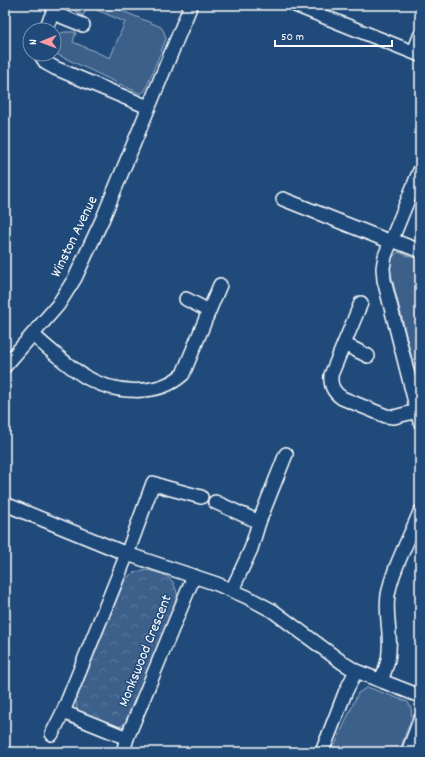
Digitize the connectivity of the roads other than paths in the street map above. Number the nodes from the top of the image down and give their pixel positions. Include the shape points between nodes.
1 (190, 5) edge
2 (295, 5) edge
3 (54, 9) edge
4 (49, 22) edge
5 (83, 26) dead end
6 (420, 36) edge
7 (417, 53) edge
8 (45, 62) edge
9 (148, 107) junction
10 (420, 170) edge
11 (283, 199) dead end
12 (391, 241) junction
13 (420, 252) edge
14 (220, 285) dead end
15 (186, 299) dead end
16 (361, 303) dead end
17 (209, 311) junction
18 (33, 335) junction
19 (344, 344) junction
20 (368, 356) dead end
21 (5, 366) edge
22 (419, 417) edge
23 (286, 454) dead end
24 (201, 497) dead end
25 (215, 502) dead end
26 (5, 504) edge
27 (420, 512) edge
28 (259, 522) junction
29 (127, 554) junction
30 (194, 576) junction
31 (232, 590) junction
32 (356, 671) junction
33 (381, 680) junction
34 (420, 696) edge
35 (63, 712) junction
36 (420, 720) edge
37 (52, 734) dead end
38 (127, 738) junction
39 (123, 752) edge
40 (322, 752) edge
41 (408, 752) edge

1 - 9 street, Winston Avenue
2 - 7 street
3 - 4 street
3 - 5 street
6 - 7 street
8 - 9 street
9 - 18 street, Winston Avenue via 103,218 75,278 58,305
10 - 12 street
11 - 12 street
12 - 13 street
12 - 22 street via 382,268
14 - 17 street
15 - 17 street
16 - 19 street
17 - 18 street via 183,374 177,380 152,390 123,389 94,381 70,366
18 - 21 street, Winston Avenue
19 - 20 street
19 - 22 street via 331,375 330,382 336,394 386,416
23 - 28 street
24 - 29 street via 153,483
25 - 28 street
26 - 29 street
27 - 33 street via 391,583 387,610 390,652
28 - 31 street via 251,549
29 - 30 street
29 - 35 street
30 - 31 street
30 - 38 street, Monkswood Crescent
31 - 32 street via 273,611
32 - 33 street
32 - 40 street
33 - 34 street
35 - 37 street
35 - 38 street
36 - 41 street
38 - 39 street, Monkswood Crescent

